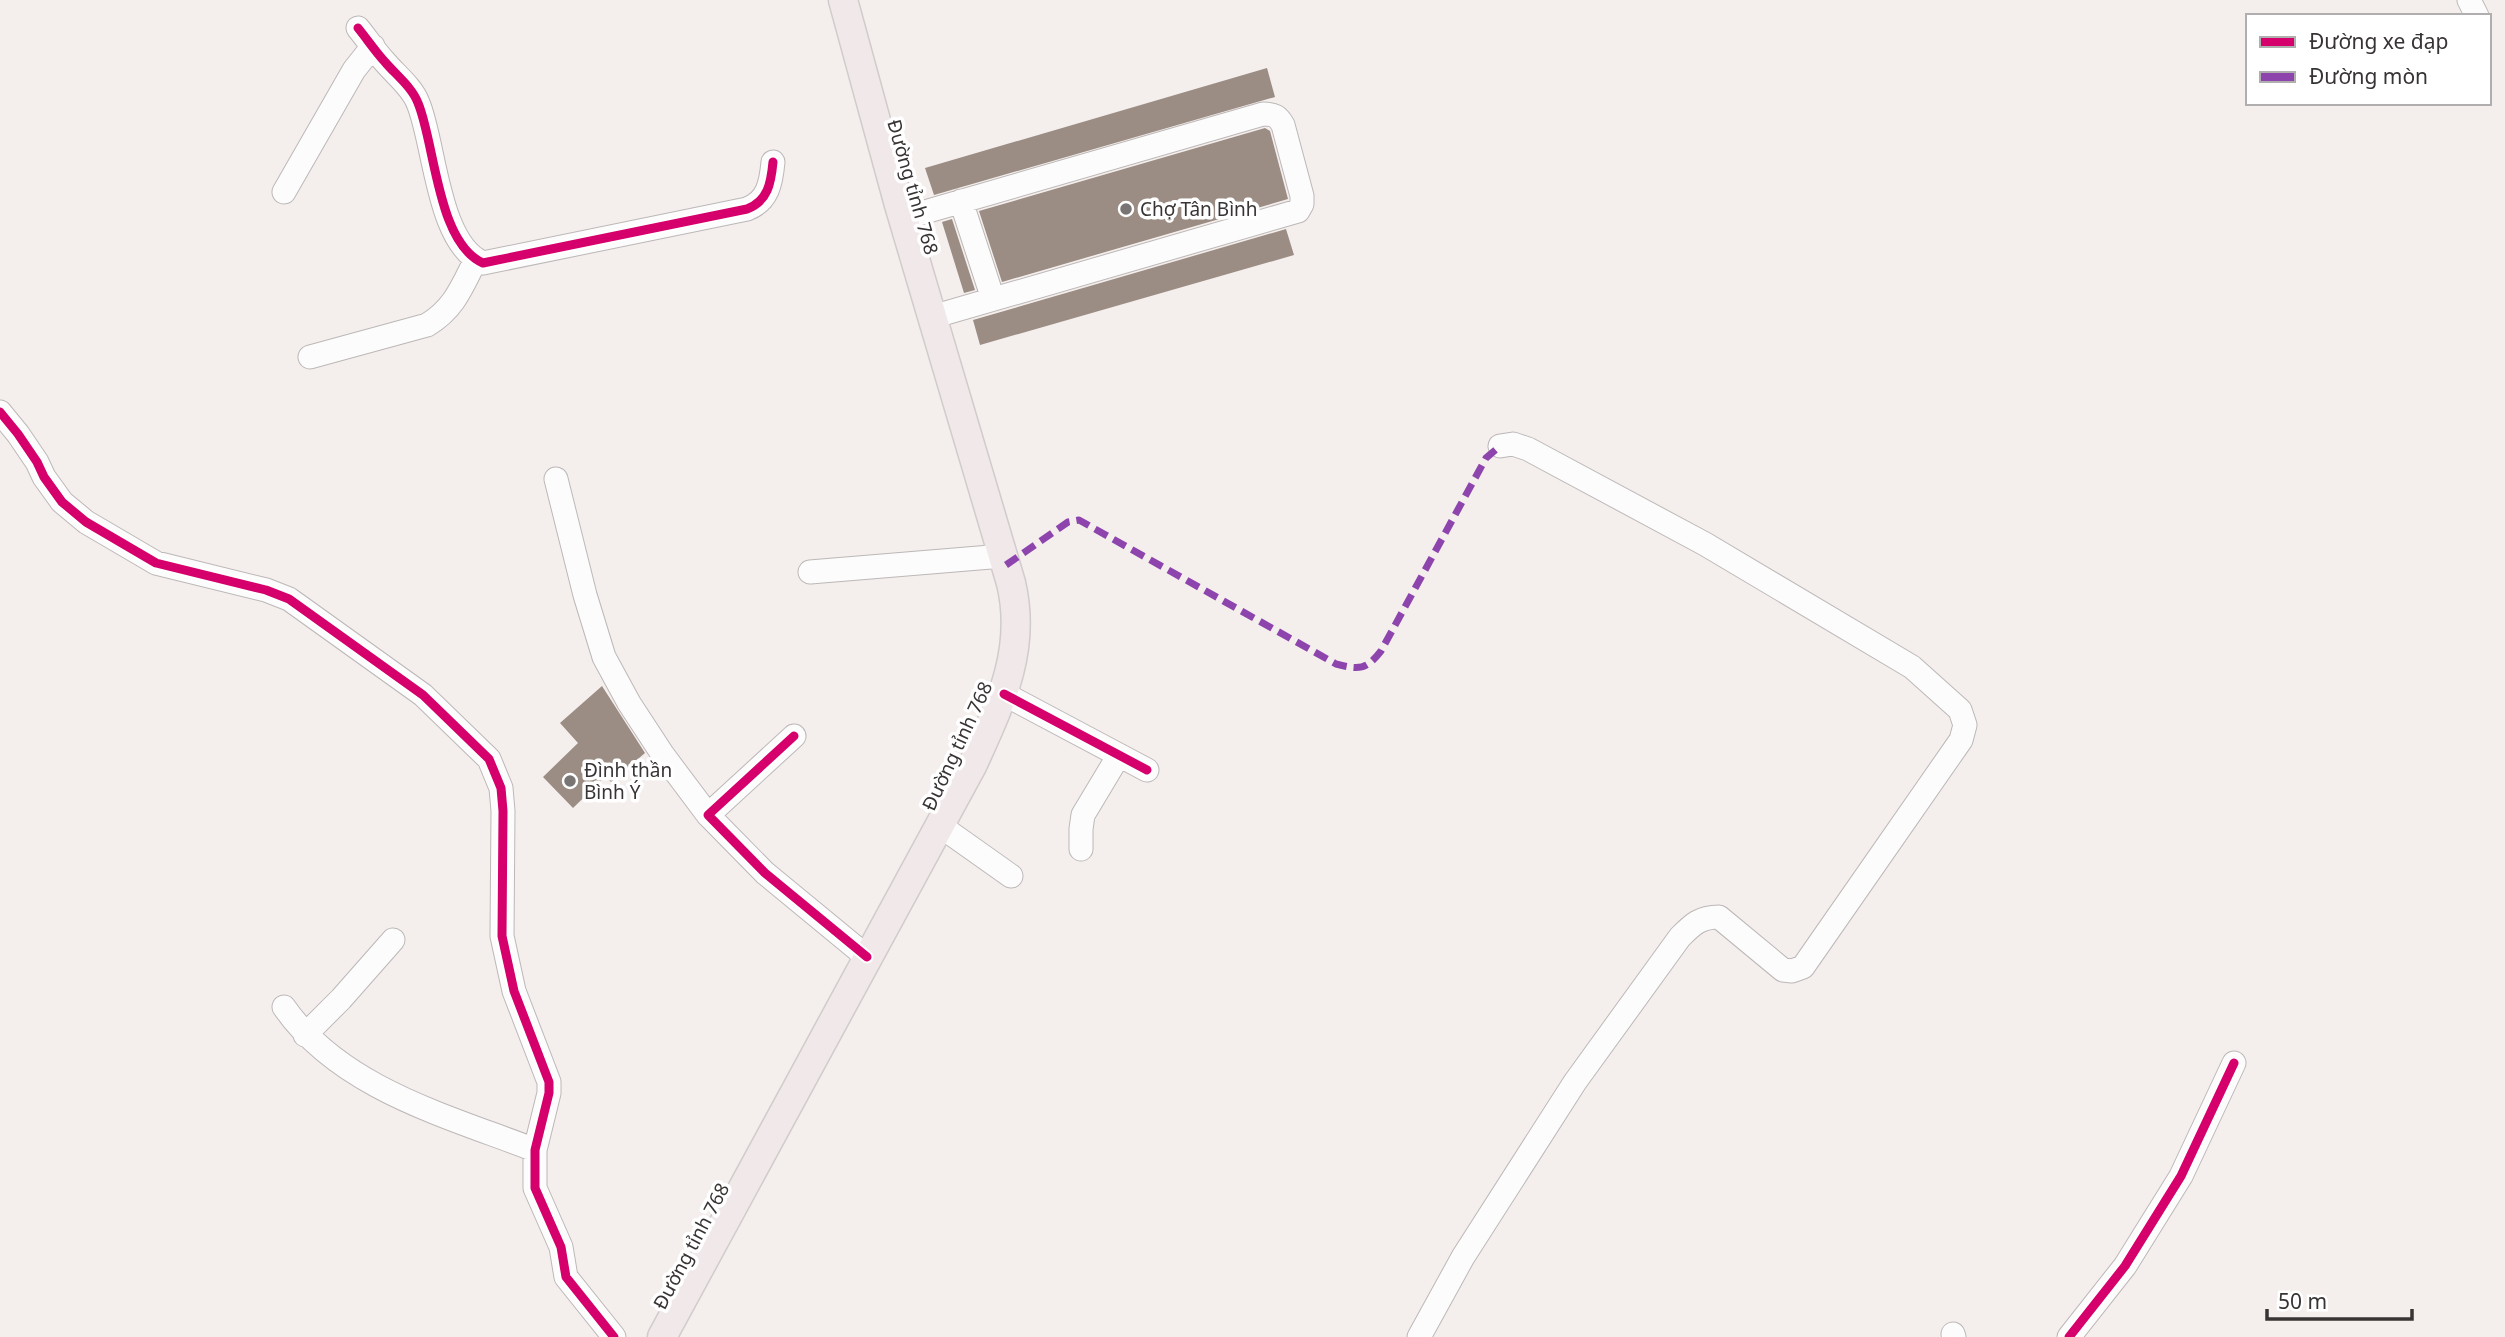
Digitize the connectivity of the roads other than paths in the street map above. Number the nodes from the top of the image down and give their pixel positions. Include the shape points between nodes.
1 (843, 0) edge
2 (358, 28) dead end
3 (373, 46) junction
4 (773, 162) dead end
5 (284, 191) dead end
6 (961, 201) junction
7 (904, 218) junction
8 (476, 259) junction
9 (993, 299) junction
10 (933, 317) junction
11 (310, 356) dead end
12 (1, 417) edge
13 (1500, 446) dead end
14 (556, 479) dead end
15 (1003, 556) junction
16 (810, 572) dead end
17 (1004, 694) junction
18 (794, 736) dead end
19 (1119, 755) junction
20 (1147, 771) dead end
21 (708, 816) junction
22 (939, 825) junction
23 (1081, 849) dead end
24 (1011, 876) dead end
25 (393, 940) dead end
26 (867, 957) junction
27 (284, 1007) dead end
28 (305, 1035) junction
29 (2234, 1063) dead end
30 (535, 1150) junction
31 (614, 1337) edge
32 (662, 1337) edge
33 (1419, 1337) edge
34 (2069, 1337) edge

1 - 7 main road, Đường tỉnh 768
2 - 3 street
3 - 5 street via 354,70
3 - 8 street via 419,104 445,209
4 - 8 street via 765,196 747,209 483,263
6 - 7 street
6 - 9 street
6 - 9 street via 1263,114 1273,114 1283,125 1302,196 1298,211
7 - 10 main road, Đường tỉnh 768
8 - 11 street via 448,311 427,325
9 - 10 street
10 - 15 main road, Đường tỉnh 768
12 - 30 street via 25,443 62,502 86,522 156,563 289,599 423,695 489,759 501,788 503,811 502,936 514,991 549,1082
13 - 33 street via 1521,446 1705,544 1912,667 1960,710 1965,725 1961,740 1802,968 1783,970 1720,918 1695,921 1680,937 1575,1082 1463,1257
14 - 21 street via 604,657 656,745
15 - 16 street
15 - 17 main road, Đường tỉnh 768 via 1016,606 1016,639
17 - 19 street
17 - 22 main road, Đường tỉnh 768
18 - 21 street
19 - 20 street
19 - 23 street via 1083,815
21 - 26 street via 765,873
22 - 24 street
22 - 26 main road, Đường tỉnh 768
25 - 28 street
26 - 32 main road, Đường tỉnh 768
27 - 28 street
28 - 30 street via 407,1101
29 - 34 street via 2181,1176 2125,1266
30 - 31 street via 535,1188 561,1247 563,1271

